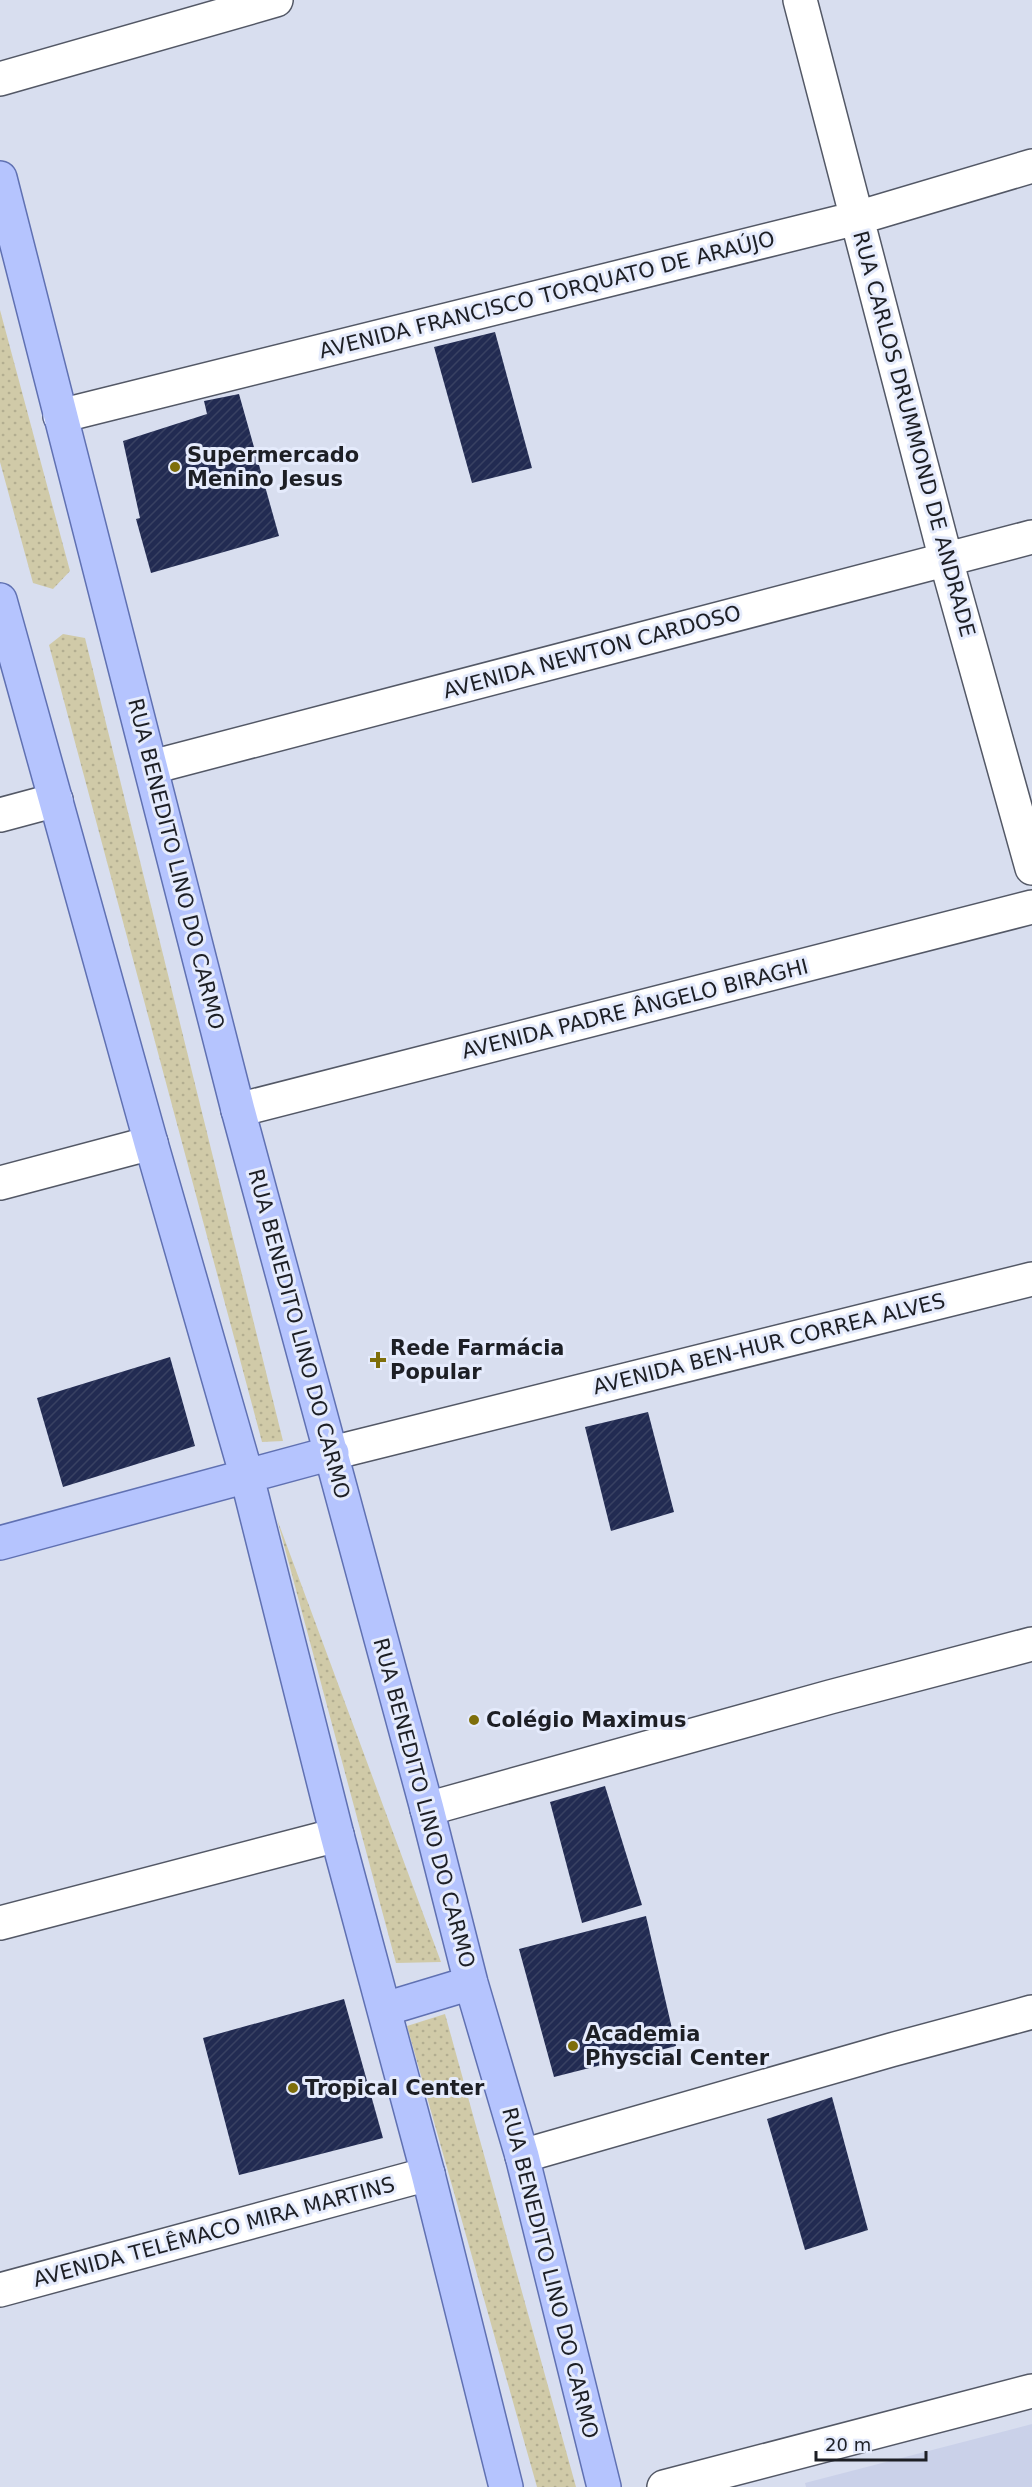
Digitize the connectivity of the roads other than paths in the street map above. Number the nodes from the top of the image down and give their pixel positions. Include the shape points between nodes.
1 (276, 0) edge
2 (800, 0) edge
3 (0, 79) edge
4 (1032, 166) edge
5 (0, 178) edge
6 (857, 218) junction
7 (60, 416) junction
8 (1032, 537) edge
9 (946, 560) junction
10 (0, 600) edge
11 (152, 767) junction
12 (56, 800) junction
13 (0, 815) edge
14 (1032, 868) edge
15 (1032, 907) edge
16 (238, 1110) junction
17 (151, 1143) junction
18 (0, 1183) edge
19 (1032, 1279) edge
20 (332, 1453) junction
21 (247, 1476) junction
22 (0, 1543) edge
23 (1032, 1644) edge
24 (427, 1809) junction
25 (337, 1835) junction
26 (0, 1923) edge
27 (471, 1983) junction
28 (385, 2008) junction
29 (1032, 2012) edge
30 (522, 2156) junction
31 (428, 2174) junction
32 (0, 2290) edge
33 (1032, 2391) edge
34 (506, 2487) edge
35 (604, 2487) edge
36 (664, 2487) edge

1 - 3 street
2 - 6 street, RUA CARLOS DRUMMOND DE ANDRADE
4 - 6 street, AVENIDA FRANCISCO TORQUATO DE ARAÚJO
5 - 7 main road, RUA BENEDITO LINO DO CARMO
6 - 7 street, AVENIDA FRANCISCO TORQUATO DE ARAÚJO
6 - 9 street, RUA CARLOS DRUMMOND DE ANDRADE
7 - 11 main road, RUA BENEDITO LINO DO CARMO
8 - 9 street, AVENIDA NEWTON CARDOSO
9 - 11 street, AVENIDA NEWTON CARDOSO
9 - 14 street, RUA CARLOS DRUMMOND DE ANDRADE
10 - 12 main road
11 - 16 main road, RUA BENEDITO LINO DO CARMO
12 - 13 street
12 - 17 main road
15 - 16 street, AVENIDA PADRE ÂNGELO BIRAGHI
16 - 20 main road, RUA BENEDITO LINO DO CARMO
17 - 18 street
17 - 21 main road
19 - 20 street, AVENIDA BEN-HUR CORREA ALVES
20 - 21 main road
20 - 24 main road, RUA BENEDITO LINO DO CARMO
21 - 22 main road
21 - 25 main road
23 - 24 street
24 - 27 main road, RUA BENEDITO LINO DO CARMO
25 - 26 street
25 - 28 main road
27 - 28 main road
27 - 30 main road, RUA BENEDITO LINO DO CARMO
28 - 31 main road
29 - 30 street
30 - 35 main road, RUA BENEDITO LINO DO CARMO
31 - 32 street, AVENIDA TELÊMACO MIRA MARTINS
31 - 34 main road
33 - 36 street

